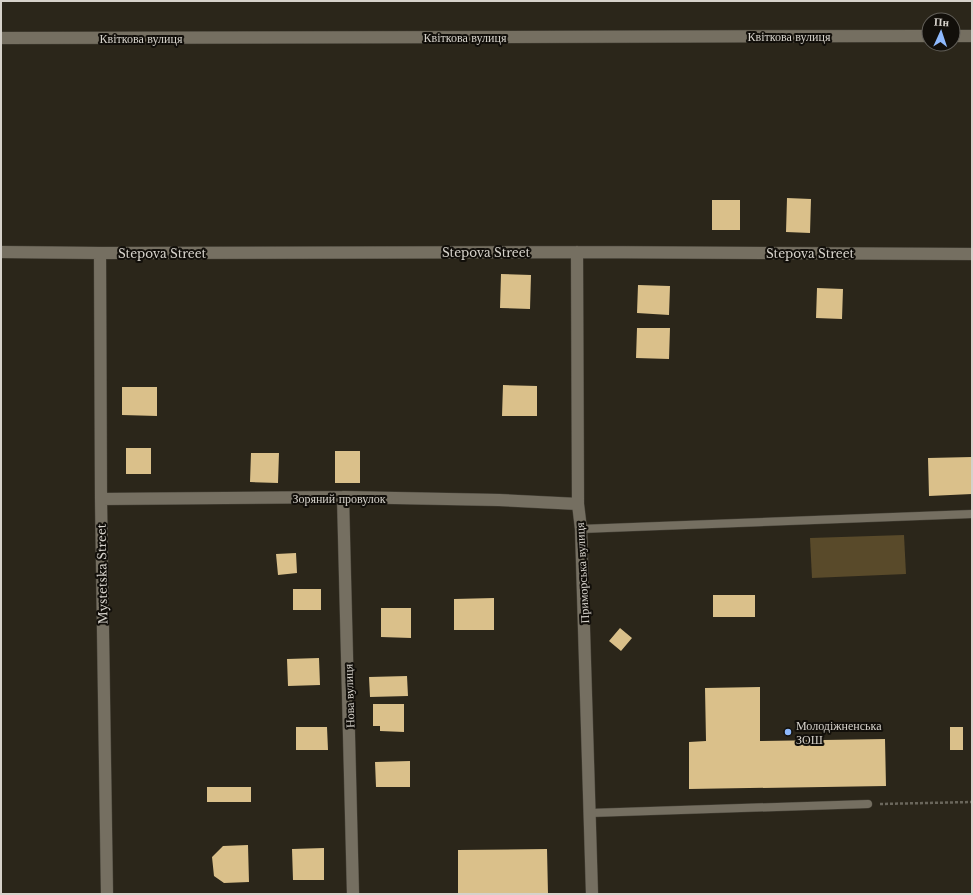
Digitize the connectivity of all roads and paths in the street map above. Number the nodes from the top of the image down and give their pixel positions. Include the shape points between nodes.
1 (921, 36) edge
2 (961, 36) edge
3 (972, 36) edge
4 (1, 38) edge
5 (1, 252) edge
6 (577, 252) junction
7 (100, 253) junction
8 (972, 254) edge
9 (343, 497) junction
10 (101, 499) junction
11 (578, 504) junction
12 (972, 514) edge
13 (581, 529) junction
14 (972, 802) edge
15 (868, 804) joint
16 (590, 813) junction
17 (107, 894) edge
18 (353, 894) edge
19 (592, 894) edge

1 - 4 street, Квіткова вулиця
2 - 3 street
5 - 7 street, Stepova Street
6 - 7 street, Stepova Street
6 - 8 street, Stepova Street
6 - 11 street, Приморська вулиця
7 - 10 street, Mystetska Street
9 - 10 street, Зоряний провулок
9 - 11 street, Зоряний провулок
9 - 18 street, Нова вулиця
10 - 17 street, Mystetska Street
11 - 13 street, Приморська вулиця
12 - 13 lane
13 - 16 street, Приморська вулиця
14 - 15 path
15 - 16 lane
16 - 19 street, Приморська вулиця

